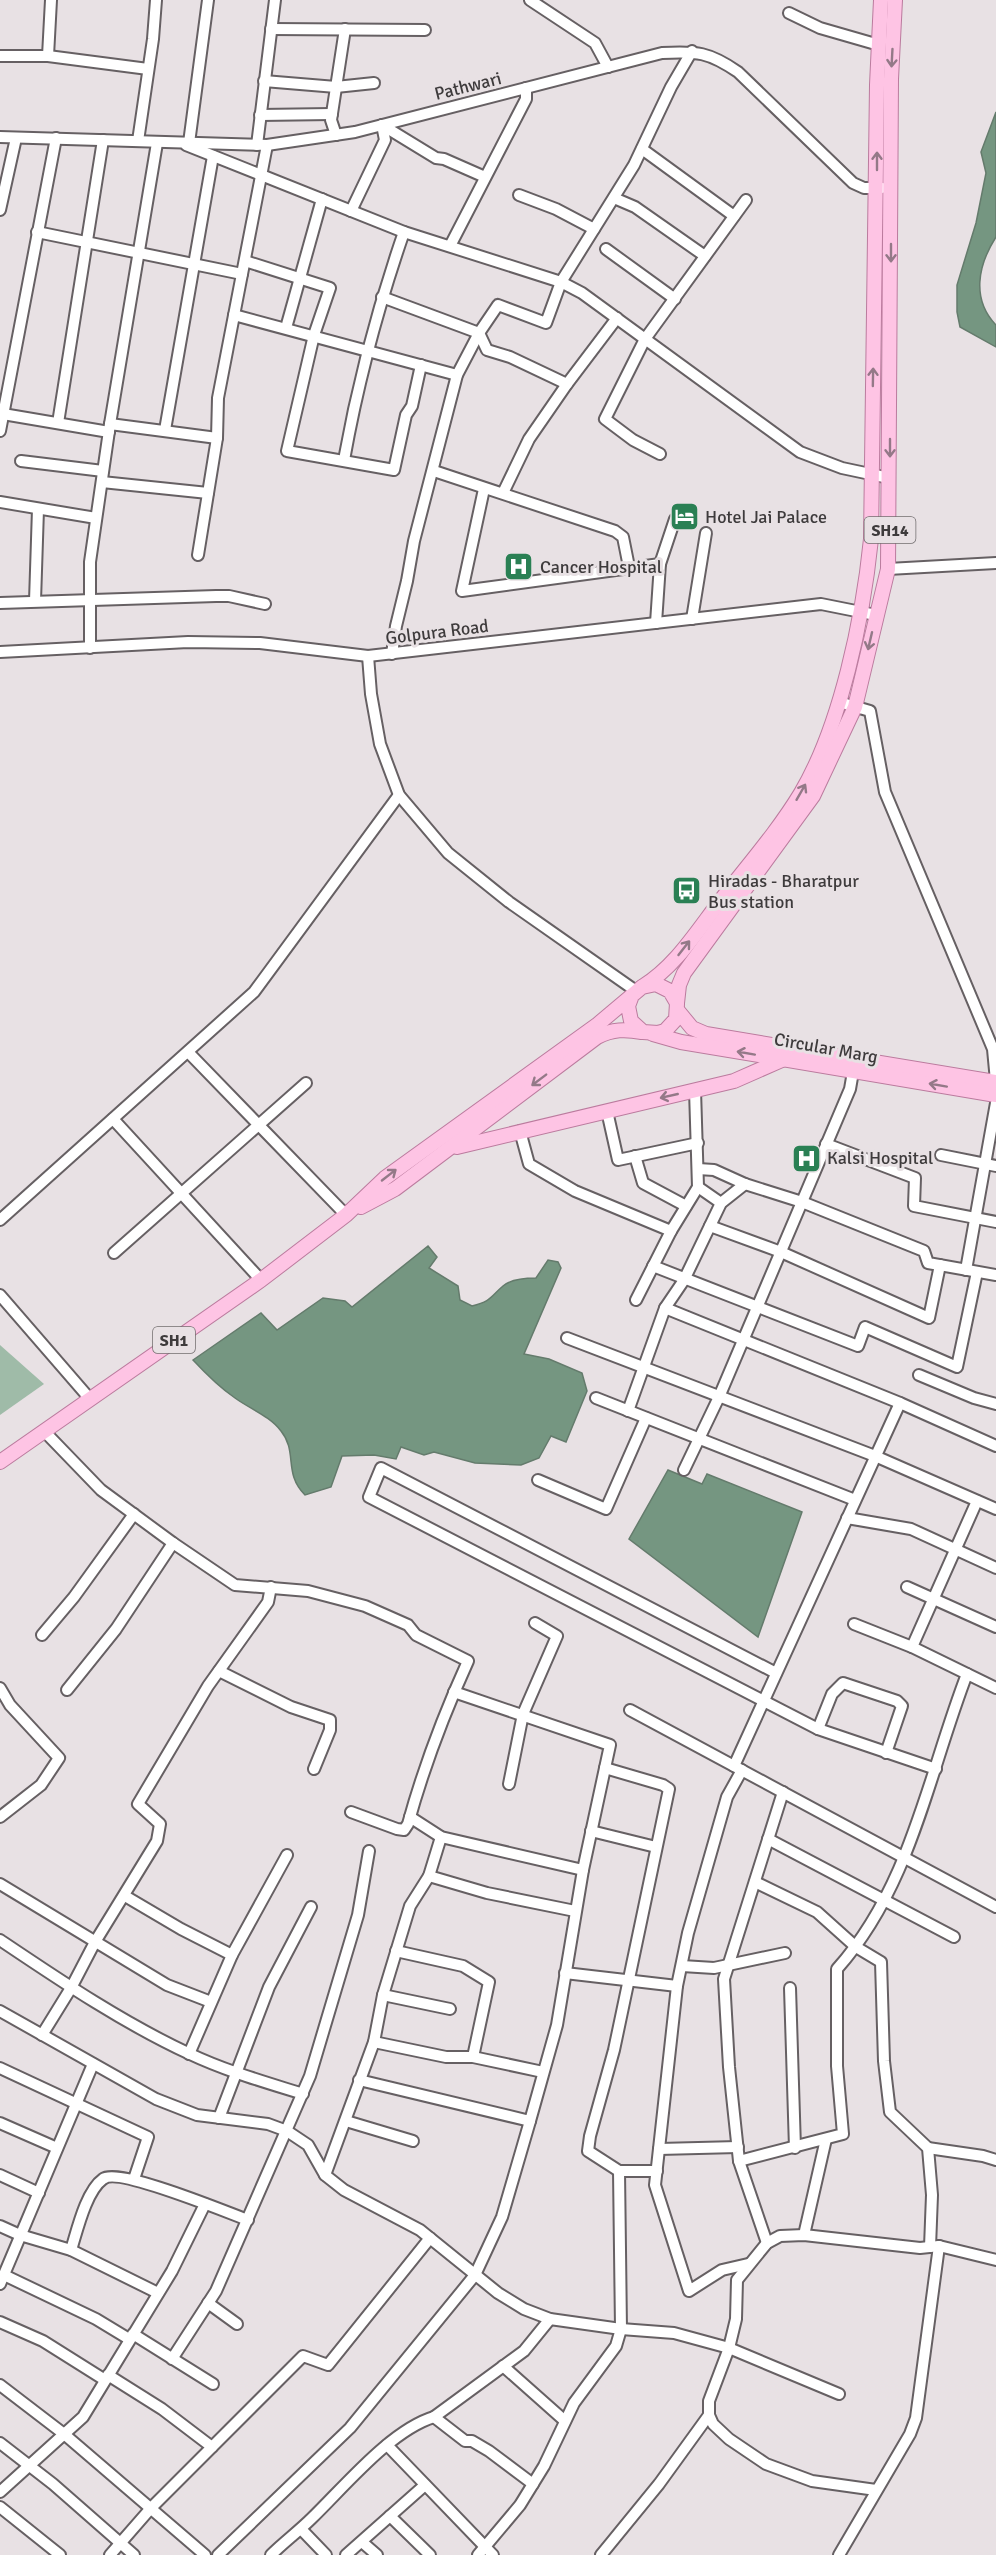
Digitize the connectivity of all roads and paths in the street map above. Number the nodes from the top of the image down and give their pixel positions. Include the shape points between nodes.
1 (51, 0) edge
2 (156, 0) edge
3 (208, 0) edge
4 (275, 0) edge
5 (530, 0) edge
6 (882, 0) edge
7 (896, 0) edge
8 (789, 13) dead end
9 (271, 29) junction
10 (345, 30) junction
11 (425, 30) dead end
12 (879, 45) junction
13 (692, 51) junction
14 (0, 56) edge
15 (48, 56) junction
16 (608, 67) junction
17 (148, 69) junction
18 (264, 81) junction
19 (374, 83) dead end
20 (336, 87) junction
21 (526, 88) junction
22 (332, 114) junction
23 (260, 115) junction
24 (382, 125) junction
25 (336, 135) junction
26 (0, 137) edge
27 (16, 138) junction
28 (56, 138) junction
29 (103, 140) junction
30 (138, 141) junction
31 (157, 143) junction
32 (184, 143) junction
33 (262, 145) junction
34 (642, 149) junction
35 (213, 156) junction
36 (261, 175) junction
37 (485, 177) junction
38 (876, 188) junction
39 (892, 188) junction
40 (519, 195) dead end
41 (614, 198) junction
42 (322, 199) junction
43 (746, 200) dead end
44 (0, 210) edge
45 (351, 211) junction
46 (734, 216) junction
47 (594, 229) junction
48 (37, 232) junction
49 (404, 232) junction
50 (86, 241) junction
51 (450, 246) junction
52 (606, 249) dead end
53 (139, 252) junction
54 (705, 256) junction
55 (245, 261) junction
56 (192, 264) junction
57 (242, 274) junction
58 (301, 277) junction
59 (561, 282) junction
60 (382, 297) junction
61 (675, 298) junction
62 (234, 315) junction
63 (616, 318) junction
64 (286, 328) junction
65 (479, 333) junction
66 (314, 335) junction
67 (645, 339) junction
68 (368, 350) junction
69 (421, 365) junction
70 (457, 375) junction
71 (567, 384) junction
72 (3, 414) junction
73 (58, 423) junction
74 (110, 428) junction
75 (165, 430) junction
76 (0, 431) edge
77 (218, 438) junction
78 (660, 454) dead end
79 (344, 460) junction
80 (21, 461) dead end
81 (434, 471) junction
82 (871, 475) junction
83 (103, 476) junction
84 (889, 478) junction
85 (484, 489) junction
86 (503, 492) junction
87 (208, 493) junction
88 (0, 502) edge
89 (38, 508) junction
90 (96, 518) junction
91 (675, 519) dead end
92 (706, 533) dead end
93 (198, 555) dead end
94 (868, 562) junction
95 (996, 563) edge
96 (660, 564) junction
97 (889, 566) junction
98 (629, 567) junction
99 (864, 587) junction
100 (882, 591) junction
101 (90, 598) junction
102 (35, 601) junction
103 (0, 603) edge
104 (265, 604) dead end
105 (860, 611) junction
106 (876, 615) junction
107 (692, 619) junction
108 (656, 623) junction
109 (90, 648) junction
110 (0, 652) edge
111 (392, 654) junction
112 (368, 657) junction
113 (839, 702) junction
114 (855, 707) junction
115 (399, 795) junction
116 (636, 992) junction
117 (677, 1007) junction
118 (646, 1033) junction
119 (992, 1036) edge
120 (188, 1052) junction
121 (784, 1059) junction
122 (854, 1065) junction
123 (996, 1082) edge
124 (306, 1083) dead end
125 (695, 1090) junction
126 (996, 1095) edge
127 (996, 1103) edge
128 (607, 1111) junction
129 (113, 1119) junction
130 (258, 1125) junction
131 (520, 1131) junction
132 (698, 1143) junction
133 (826, 1144) junction
134 (449, 1148) junction
135 (941, 1155) dead end
136 (635, 1156) junction
137 (991, 1165) edge
138 (698, 1169) junction
139 (745, 1184) junction
140 (698, 1187) junction
141 (181, 1193) junction
142 (802, 1202) junction
143 (721, 1203) junction
144 (686, 1206) junction
145 (346, 1215) junction
146 (976, 1218) junction
147 (0, 1220) edge
148 (996, 1221) edge
149 (710, 1226) junction
150 (671, 1231) junction
151 (781, 1252) junction
152 (114, 1253) dead end
153 (940, 1265) junction
154 (653, 1266) junction
155 (966, 1270) junction
156 (978, 1272) junction
157 (996, 1275) edge
158 (261, 1280) junction
159 (684, 1280) junction
160 (0, 1295) edge
161 (636, 1300) dead end
162 (665, 1308) junction
163 (758, 1308) junction
164 (567, 1338) dead end
165 (744, 1340) junction
166 (644, 1368) junction
167 (919, 1375) dead end
168 (719, 1397) junction
169 (596, 1398) dead end
170 (90, 1399) junction
171 (900, 1403) junction
172 (996, 1404) edge
173 (628, 1411) junction
174 (646, 1418) junction
175 (44, 1431) junction
176 (699, 1439) junction
177 (996, 1446) edge
178 (875, 1456) junction
179 (0, 1462) edge
180 (684, 1470) dead end
181 (538, 1480) dead end
182 (855, 1500) junction
183 (978, 1501) junction
184 (996, 1509) edge
185 (134, 1514) junction
186 (847, 1518) junction
187 (173, 1543) junction
188 (956, 1549) junction
189 (996, 1568) edge
190 (271, 1587) junction
191 (907, 1587) dead end
192 (934, 1598) junction
193 (535, 1623) dead end
194 (854, 1624) dead end
195 (996, 1627) edge
196 (42, 1635) dead end
197 (912, 1647) junction
198 (219, 1671) junction
199 (776, 1673) junction
200 (967, 1674) junction
201 (0, 1688) edge
202 (996, 1688) edge
203 (67, 1690) dead end
204 (454, 1692) junction
205 (763, 1702) junction
206 (630, 1710) dead end
207 (522, 1714) junction
208 (818, 1729) junction
209 (886, 1753) junction
210 (314, 1768) dead end
211 (605, 1768) junction
212 (738, 1768) junction
213 (936, 1768) junction
214 (509, 1784) dead end
215 (783, 1792) junction
216 (351, 1812) dead end
217 (0, 1817) edge
218 (410, 1817) junction
219 (591, 1831) junction
220 (441, 1837) junction
221 (768, 1839) junction
222 (656, 1847) junction
223 (369, 1851) dead end
224 (287, 1855) dead end
225 (906, 1858) junction
226 (583, 1869) junction
227 (429, 1876) junction
228 (755, 1881) junction
229 (0, 1884) edge
230 (125, 1896) junction
231 (883, 1898) junction
232 (311, 1907) dead end
233 (996, 1907) edge
234 (575, 1911) junction
235 (954, 1937) dead end
236 (0, 1941) edge
237 (95, 1941) junction
238 (856, 1947) junction
239 (396, 1950) junction
240 (785, 1953) dead end
241 (232, 1955) junction
242 (682, 1966) junction
243 (729, 1966) junction
244 (565, 1973) junction
245 (629, 1980) junction
246 (677, 1986) junction
247 (71, 1988) junction
248 (790, 1988) dead end
249 (383, 1995) junction
250 (211, 2002) junction
251 (450, 2010) dead end
252 (2, 2016) edge
253 (42, 2035) junction
254 (374, 2042) junction
255 (189, 2054) junction
256 (473, 2057) junction
257 (93, 2064) junction
258 (0, 2068) edge
259 (543, 2072) junction
260 (236, 2073) junction
261 (359, 2080) junction
262 (303, 2094) junction
263 (76, 2104) junction
264 (219, 2118) junction
265 (346, 2121) junction
266 (530, 2121) junction
267 (0, 2123) edge
268 (287, 2131) junction
269 (826, 2139) junction
270 (413, 2141) dead end
271 (738, 2147) junction
272 (57, 2148) junction
273 (795, 2148) junction
274 (928, 2148) junction
275 (659, 2149) junction
276 (996, 2160) edge
277 (739, 2161) junction
278 (619, 2171) junction
279 (657, 2171) junction
280 (0, 2175) edge
281 (325, 2175) junction
282 (134, 2180) junction
283 (39, 2193) junction
284 (205, 2204) junction
285 (248, 2220) junction
286 (0, 2226) edge
287 (21, 2235) junction
288 (804, 2235) junction
289 (430, 2238) junction
290 (767, 2243) junction
291 (935, 2247) junction
292 (70, 2250) junction
293 (996, 2260) edge
294 (748, 2264) junction
295 (475, 2275) junction
296 (2, 2278) edge
297 (158, 2293) junction
298 (208, 2303) junction
299 (550, 2319) junction
300 (0, 2322) edge
301 (237, 2324) dead end
302 (621, 2329) junction
303 (131, 2337) junction
304 (729, 2348) junction
305 (172, 2359) junction
306 (503, 2366) junction
307 (106, 2378) junction
308 (213, 2384) dead end
309 (0, 2385) edge
310 (839, 2394) dead end
311 (709, 2415) junction
312 (434, 2417) junction
313 (566, 2421) junction
314 (64, 2434) junction
315 (0, 2443) edge
316 (387, 2445) junction
317 (212, 2447) junction
318 (31, 2465) junction
319 (533, 2484) junction
320 (425, 2485) junction
321 (876, 2490) junction
322 (0, 2492) edge
323 (0, 2507) edge
324 (151, 2508) junction
325 (390, 2516) junction
326 (301, 2529) junction
327 (362, 2542) junction
328 (120, 2543) junction
329 (486, 2553) edge
330 (274, 2554) edge
331 (60, 2555) edge
332 (110, 2555) edge
333 (134, 2555) edge
334 (205, 2555) edge
335 (218, 2555) edge
336 (326, 2555) edge
337 (346, 2555) edge
338 (377, 2555) edge
339 (430, 2555) edge
340 (601, 2555) edge
341 (839, 2555) edge

1 - 15 street
2 - 17 street
3 - 32 street
4 - 9 street
5 - 16 street via 595,43
6 - 12 main road, SH14
7 -> 39 main road, SH14 via 891,79
8 - 12 street via 820,28
9 - 10 street
9 - 18 street
10 - 11 street
10 - 20 street
38 -> 12 main road, SH14
13 - 16 street, Pathwari via 662,53
13 - 34 street
13 - 38 street, Pathwari via 717,57 738,72 852,183
14 - 15 street
15 - 17 street
16 - 21 street, Pathwari
17 - 30 street
18 - 20 street
18 - 23 street
19 - 20 street
20 - 22 street
21 - 24 street, Pathwari
21 - 37 street via 526,99
22 - 23 street
22 - 25 street
23 - 33 street
24 - 25 street, Pathwari
24 - 37 street via 436,158
24 - 45 street via 385,140
25 - 33 street, Pathwari
26 - 27 street, Pathwari
27 - 28 street, Pathwari
27 - 44 street
28 - 29 street, Pathwari
28 - 48 street
29 - 30 street, Pathwari
29 - 50 street
30 - 31 street, Pathwari
31 - 32 street, Pathwari
31 - 53 street
32 - 33 street, Pathwari
32 - 35 street
33 - 36 street
34 - 41 street
34 - 46 street
35 - 36 street
35 - 56 street
36 - 42 street
36 - 55 street
37 - 51 street
38 - 39 street, Pathwari
82 -> 38 main road, SH14
39 -> 84 main road, SH14
40 - 47 street
41 - 47 street
41 - 54 street via 635,207
42 - 45 street
42 - 58 street
43 - 46 street
45 - 49 street
46 - 54 street
47 - 59 street
48 - 50 street
48 - 72 street
49 - 51 street
49 - 60 street
50 - 53 street
50 - 73 street
51 - 59 street
52 - 61 street
53 - 56 street
53 - 74 street
54 - 61 street
55 - 57 street
55 - 58 street
56 - 57 street
56 - 75 street
57 - 62 street
58 - 64 street
58 - 66 street via 330,288
59 - 63 street
59 - 65 street via 546,322 498,305
60 - 65 street
60 - 68 street
61 - 67 street
62 - 64 street
62 - 77 street via 218,398
63 - 67 street
63 - 71 street
64 - 66 street
65 - 70 street
65 - 71 street via 487,350
66 - 68 street
66 - 79 street via 287,451
67 - 78 street via 605,419
67 - 82 street via 800,452
68 - 69 street
68 - 79 street
69 - 70 street
69 - 79 street via 394,470
70 - 81 street
71 - 86 street via 530,439
72 - 73 street
72 - 76 street
73 - 74 street
74 - 75 street
74 - 83 street
75 - 77 street
77 - 87 street
80 - 83 street
81 - 85 street
81 - 111 street via 414,540
82 - 84 street
82 - 94 main road, SH14
83 - 87 street
83 - 90 street
84 - 97 main road, SH14
85 - 86 street
85 - 98 street via 462,591
86 - 98 street via 615,531 623,537
87 - 93 street
88 - 89 street
89 - 90 street
89 - 102 street
90 - 101 street
91 - 96 street
92 - 107 street
94 - 97 main road via 880,552 888,557
94 - 99 main road, SH14
95 - 97 street
96 - 98 street
96 - 108 street
97 - 100 main road, SH14
99 - 100 main road via 871,598 877,598
99 - 105 main road, SH14
100 - 106 main road, SH14
101 - 102 street
101 - 104 street via 222,596
101 - 109 street
102 - 103 street
105 - 106 street, Golpura Road
105 - 107 street, Golpura Road via 821,604
105 - 113 main road, SH14
106 -> 114 main road, SH14
107 - 108 street, Golpura Road
108 - 111 street, Golpura Road
109 - 110 street, Golpura Road
109 - 112 street, Golpura Road via 188,642 260,643
111 - 112 street, Golpura Road
112 - 115 street via 380,744
113 - 114 street
116 -> 113 main road, SH14 via 668,969 795,802 826,741
114 - 117 main road, SH14 via 813,796 684,973
114 - 119 street via 870,711 885,792
115 - 116 street via 448,853 509,902
115 - 120 street via 254,992
116 - 117 main road via 656,984 674,996
116 - 118 main road via 628,1006 631,1021
145 -> 116 main road, SH1 via 385,1178
117 - 118 main road via 672,1025 666,1030
117 - 122 main road, Circular Marg via 686,1023 706,1034
121 -> 118 main road, Circular Marg
118 -> 134 main road, SH1 via 624,1029 597,1037
119 - 123 street
120 - 129 street
120 - 130 street
121 - 122 main road, Circular Marg
121 - 125 main road via 734,1081
122 - 123 main road, Circular Marg
126 -> 122 main road, Circular Marg
122 - 133 street via 849,1089
124 - 130 street
125 -> 128 main road
125 - 132 street
127 - 137 street
128 - 131 main road
128 - 136 street via 618,1160
129 - 141 street
129 - 147 street
130 - 141 street
130 - 145 street
131 - 134 main road
131 - 150 street via 529,1164 575,1191
132 - 136 street
132 - 138 street
133 - 142 street
133 - 146 street via 915,1178 914,1206
134 - 145 main road, SH1 via 395,1189
135 - 137 street
136 - 144 street via 643,1183
137 - 146 street
138 - 139 street via 714,1170
138 - 140 street
139 - 142 street
139 - 143 street
140 - 143 street
140 - 144 street
141 - 152 street
141 - 158 street
142 - 151 street
142 - 153 street via 924,1251 928,1263
143 - 149 street
144 - 150 street
145 - 158 main road, SH1
146 - 148 street
146 - 155 street
149 - 151 street
149 - 159 street
150 - 154 street
151 - 153 street via 929,1318
151 - 163 street
153 - 155 street
154 - 159 street
154 - 161 street
155 - 156 street
156 - 157 street
156 - 163 street via 957,1367 865,1327 858,1346
158 - 170 main road, SH1
159 - 162 street
159 - 163 street
160 - 170 street
162 - 165 street
162 - 166 street
163 - 165 street
164 - 166 street
165 - 168 street
165 - 171 street
166 - 168 street
166 - 173 street
167 - 172 street
168 - 176 street
168 - 178 street
169 - 173 street
170 - 175 main road, SH1
171 - 177 street
171 - 178 street
173 - 174 street
174 - 176 street
174 - 181 street via 606,1509
175 - 179 main road, SH1
175 - 185 street via 101,1490
176 - 180 street
176 - 182 street
178 - 182 street
178 - 183 street
182 - 186 street
183 - 184 street
183 - 188 street
185 - 187 street
185 - 196 street
186 - 188 street via 911,1529
186 - 199 street
187 - 190 street via 236,1585
187 - 203 street via 116,1629
188 - 189 street
188 - 192 street
190 - 198 street via 268,1602
190 - 204 street via 337,1597 408,1625 416,1635 468,1661
191 - 192 street
192 - 195 street
192 - 197 street
193 - 207 street via 557,1636
194 - 197 street
197 - 200 street
198 - 210 street via 291,1707 330,1720 330,1730
198 - 230 street via 138,1804 159,1824 157,1841
199 - 205 street
199 - 205 street via 381,1468 369,1497
200 - 202 street
200 - 213 street
201 - 217 street via 10,1705 59,1758 41,1785
204 - 207 street
204 - 218 street via 419,1780
205 - 208 street
205 - 212 street
206 - 212 street
207 - 211 street via 610,1745
207 - 214 street
208 - 209 street
208 - 209 street via 832,1694 843,1683 897,1701 902,1706
209 - 213 street
211 - 219 street
211 - 222 street via 669,1789
212 - 215 street
212 - 242 street via 688,1932
213 - 225 street
215 - 221 street
215 - 225 street
216 - 218 street via 404,1830
218 - 220 street
219 - 222 street
219 - 226 street
220 - 226 street
220 - 227 street
221 - 228 street
221 - 231 street
222 - 245 street
223 - 262 street via 358,1915
224 - 241 street
225 - 231 street
225 - 233 street
226 - 234 street
227 - 234 street via 487,1893
227 - 239 street via 410,1906
228 - 238 street via 817,1912
228 - 243 street
229 - 237 street
230 - 237 street
230 - 241 street
231 - 235 street
231 - 238 street
232 - 260 street via 269,1987
234 - 244 street
236 - 247 street
237 - 247 street
237 - 250 street via 167,1985
238 - 269 street via 837,1969 837,2066 843,2134
238 - 274 street via 882,1966 884,2061 890,2112
239 - 249 street
239 - 256 street via 463,1966 489,1982
240 - 243 street
241 - 250 street
242 - 243 street
242 - 246 street
243 - 271 street via 724,1979
244 - 245 street
244 - 259 street via 557,2025
245 - 246 street
245 - 278 street via 588,2151
246 - 275 street
247 - 253 street
247 - 255 street
248 - 273 street
249 - 251 street
249 - 254 street
250 - 255 street
252 - 253 street
253 - 257 street
254 - 256 street via 446,2057
254 - 261 street
255 - 260 street
256 - 259 street
257 - 263 street
257 - 264 street via 156,2099 197,2115
258 - 263 street
259 - 266 street
260 - 262 street
260 - 264 street
261 - 265 street
261 - 266 street
262 - 268 street
263 - 272 street
263 - 282 street via 148,2138
264 - 268 street via 268,2124
265 - 270 street
265 - 281 street
266 - 295 street via 501,2217
267 - 272 street
268 - 281 street via 308,2145
268 - 285 street
269 - 273 street
269 - 288 street
271 - 275 street
271 - 277 street
272 - 283 street
273 - 277 street
274 - 276 street
274 - 291 street
275 - 279 street
277 - 290 street
278 - 279 street
278 - 302 street
279 - 294 street via 655,2185 688,2291 722,2270
280 - 283 street
281 - 289 street via 344,2190
282 - 284 street
282 - 292 street via 104,2177 90,2196
283 - 287 street
284 - 285 street
284 - 297 street
285 - 298 street
286 - 287 street
287 - 292 street
287 - 296 street
288 - 290 street via 780,2236
288 - 291 street
289 - 295 street
289 - 317 street via 328,2365 303,2356
290 - 294 street
291 - 293 street
291 - 321 street via 916,2418
292 - 297 street
294 - 304 street via 737,2280 736,2319
295 - 299 street via 524,2309
295 - 335 street via 350,2428
296 - 303 street
297 - 303 street
298 - 301 street
298 - 305 street
299 - 302 street
299 - 306 street via 524,2351
300 - 307 street via 43,2341
302 - 304 street via 674,2333
302 - 313 street via 616,2346 574,2403
303 - 305 street
303 - 307 street
304 - 310 street
304 - 311 street via 712,2390
305 - 308 street
306 - 312 street
306 - 313 street
307 - 314 street via 83,2417
307 - 317 street via 162,2409
309 - 314 street
311 - 321 street via 729,2439 766,2464 812,2481
311 - 340 street
312 - 316 street via 420,2421
312 - 319 street
313 - 319 street
314 - 318 street
314 - 324 street
315 - 318 street
316 - 320 street
316 - 326 street
317 - 324 street
318 - 322 street
318 - 328 street
319 - 329 street
320 - 325 street
320 - 329 street
321 - 341 street
323 - 331 street
324 - 328 street
324 - 334 street
325 - 327 street
325 - 339 street
326 - 330 street
326 - 336 street
327 - 337 street
327 - 338 street
328 - 332 street
328 - 333 street

